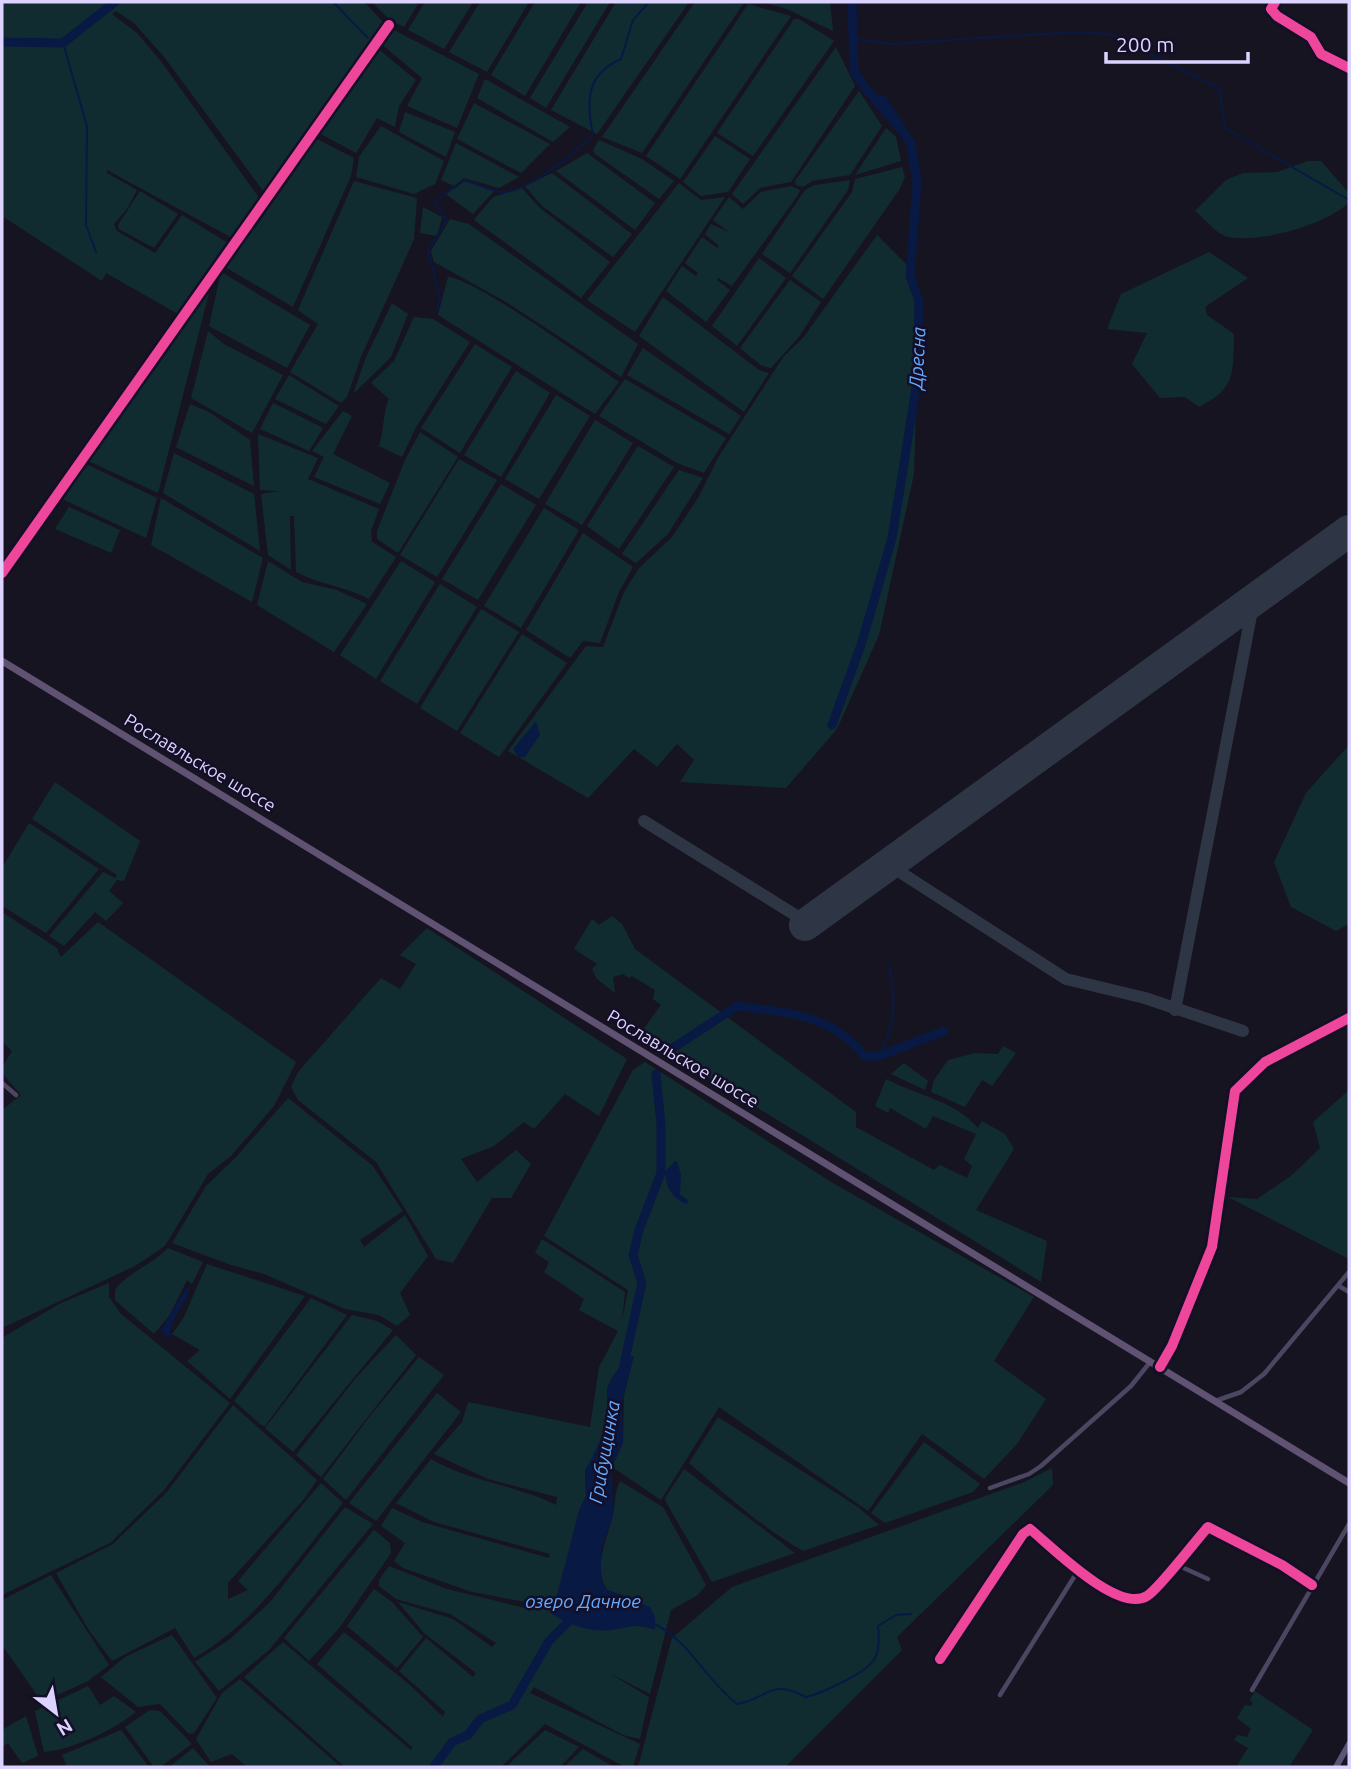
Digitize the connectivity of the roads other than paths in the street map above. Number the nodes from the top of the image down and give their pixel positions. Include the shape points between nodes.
1 (1275, 2) edge
2 (389, 25) dead end
3 (1349, 68) edge
4 (2, 573) edge
5 (2, 661) edge
6 (1349, 1018) edge
7 (2, 1083) edge
8 (16, 1095) dead end
9 (1349, 1272) edge
10 (1339, 1286) junction
11 (1349, 1292) edge
12 (1152, 1361) junction
13 (1160, 1367) junction
14 (1218, 1400) junction
15 (1349, 1483) edge
16 (990, 1488) dead end
17 (1349, 1524) edge
18 (1175, 1564) junction
19 (1079, 1569) junction
20 (1208, 1579) dead end
21 (1312, 1584) junction
22 (940, 1659) dead end
23 (1252, 1690) dead end
24 (1000, 1695) dead end
25 (1349, 1744) edge
26 (1336, 1767) edge

1 - 3 street via 1271,9 1277,16 1311,37 1321,54
2 - 4 street
5 - 12 main road, Рославльское шоссе
6 - 13 street via 1265,1062 1235,1091 1212,1247
7 - 8 street
9 - 10 street
10 - 11 street
10 - 14 street via 1264,1374 1241,1392
12 - 13 main road, Рославльское шоссе
12 - 16 street via 1131,1386 1041,1466
13 - 14 main road, Рославльское шоссе
14 - 15 main road, Рославльское шоссе
17 - 21 street
18 - 19 street via 1147,1597 1130,1600 1111,1594
18 - 20 street
18 - 21 street via 1208,1527
19 - 22 street via 1030,1529
19 - 24 street
21 - 23 street
25 - 26 main road

